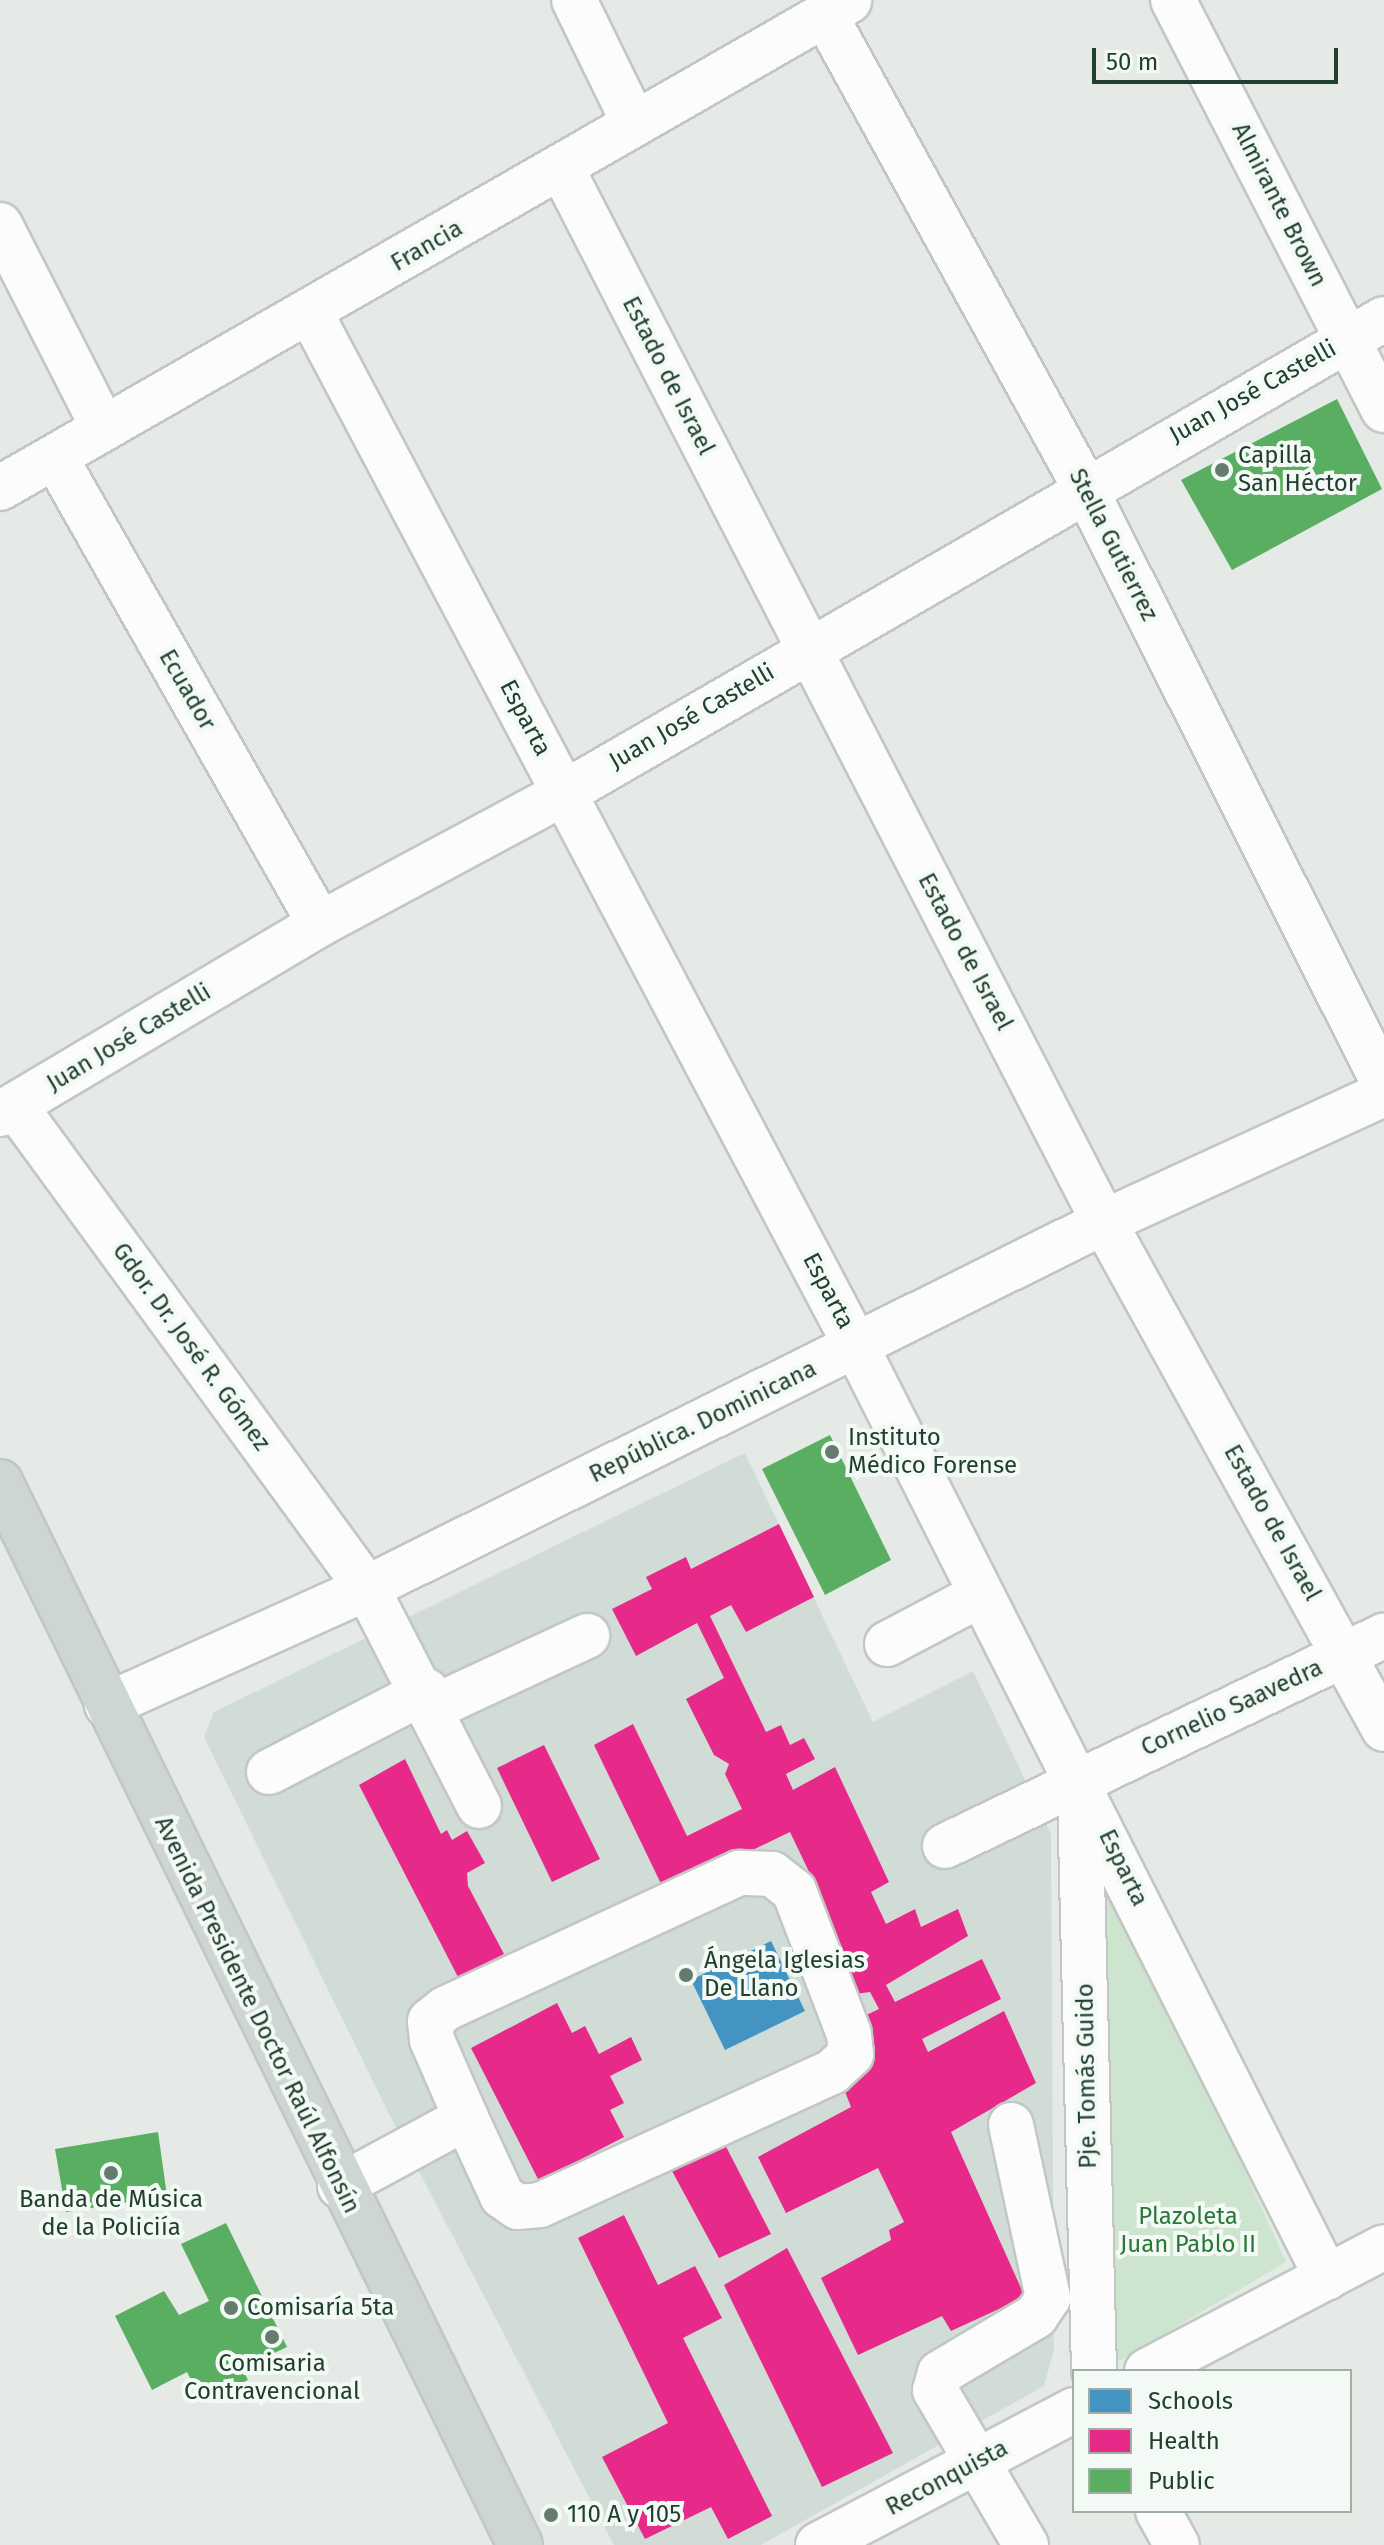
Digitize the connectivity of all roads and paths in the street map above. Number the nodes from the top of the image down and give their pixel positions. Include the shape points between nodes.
1 (574, 0) edge
2 (1173, 0) edge
3 (838, 8) edge
4 (634, 123) junction
5 (561, 167) junction
6 (0, 225) edge
7 (311, 314) junction
8 (1366, 329) edge
9 (1384, 410) edge
10 (103, 427) junction
11 (55, 457) junction
12 (1084, 486) junction
13 (0, 488) edge
14 (808, 651) junction
15 (564, 793) junction
16 (320, 924) junction
17 (1384, 1084) edge
18 (1384, 1094) edge
19 (7, 1110) edge
20 (1104, 1222) junction
21 (856, 1346) junction
22 (0, 1482) edge
23 (367, 1588) junction
24 (980, 1595) junction
25 (587, 1636) dead end
26 (1384, 1636) edge
27 (887, 1644) dead end
28 (1345, 1655) junction
29 (430, 1699) junction
30 (107, 1705) junction
31 (1384, 1729) edge
32 (269, 1772) dead end
33 (1080, 1780) junction
34 (479, 1806) dead end
35 (945, 1846) dead end
36 (466, 2118) junction
37 (1011, 2125) dead end
38 (340, 2186) junction
39 (1384, 2247) edge
40 (1327, 2278) junction
41 (1094, 2369) edge
42 (1151, 2369) edge
43 (1072, 2411) edge
44 (974, 2465) junction
45 (1159, 2513) edge
46 (520, 2545) edge
47 (818, 2545) edge
48 (1026, 2545) edge
49 (1177, 2545) edge

1 - 4 street
2 - 8 street, Almirante Brown
3 - 4 street, Francia
3 - 12 street, Stella Gutierrez
4 - 5 street, Francia
5 - 7 street, Francia
5 - 14 street, Estado de Israel
6 - 10 street
7 - 10 street, Francia
7 - 15 street, Esparta
8 - 9 street, Almirante Brown
8 - 12 street, Juan José Castelli
10 - 11 street, Francia
11 - 13 street, Francia
11 - 16 street, Ecuador
12 - 14 street, Juan José Castelli
12 - 17 street, Stella Gutierrez
14 - 15 street, Juan José Castelli
14 - 20 street, Estado de Israel
15 - 16 street, Juan José Castelli
15 - 21 street, Esparta
16 - 19 street, Juan José Castelli
18 - 20 street, República. Dominicana
19 - 23 street, Gdor. Dr. José R. Gómez
20 - 21 street, República. Dominicana
20 - 28 street, Estado de Israel
21 - 23 street, República. Dominicana
21 - 24 street, Esparta
22 - 30 main road, Avenida Presidente Doctor Raúl Alfonsín
23 - 29 street, Gdor. Dr. José R. Gómez
23 - 30 street, República. Dominicana
24 - 27 street
24 - 33 street, Esparta
25 - 29 street
26 - 28 street, Cornelio Saavedra
28 - 31 street, Estado de Israel
28 - 33 street, Cornelio Saavedra
29 - 32 street
29 - 34 street, Gdor. Dr. José R. Gómez
30 - 38 main road, Avenida Presidente Doctor Raúl Alfonsín
33 - 35 street, Cornelio Saavedra
33 - 40 street, Esparta
33 - 41 street, Pje. Tomás Guido
36 - 36 street via 502,2196 518,2207 540,2205 832,2072 851,2054 849,2034 794,1891 772,1874 739,1873 445,2009 430,2021 432,2040
36 - 38 street
37 - 44 street via 1048,2298 1036,2316 940,2373 935,2390
38 - 46 main road, Avenida Presidente Doctor Raúl Alfonsín
39 - 40 street
40 - 42 street
43 - 44 street, Reconquista
44 - 47 street, Reconquista
44 - 48 street
45 - 49 street

